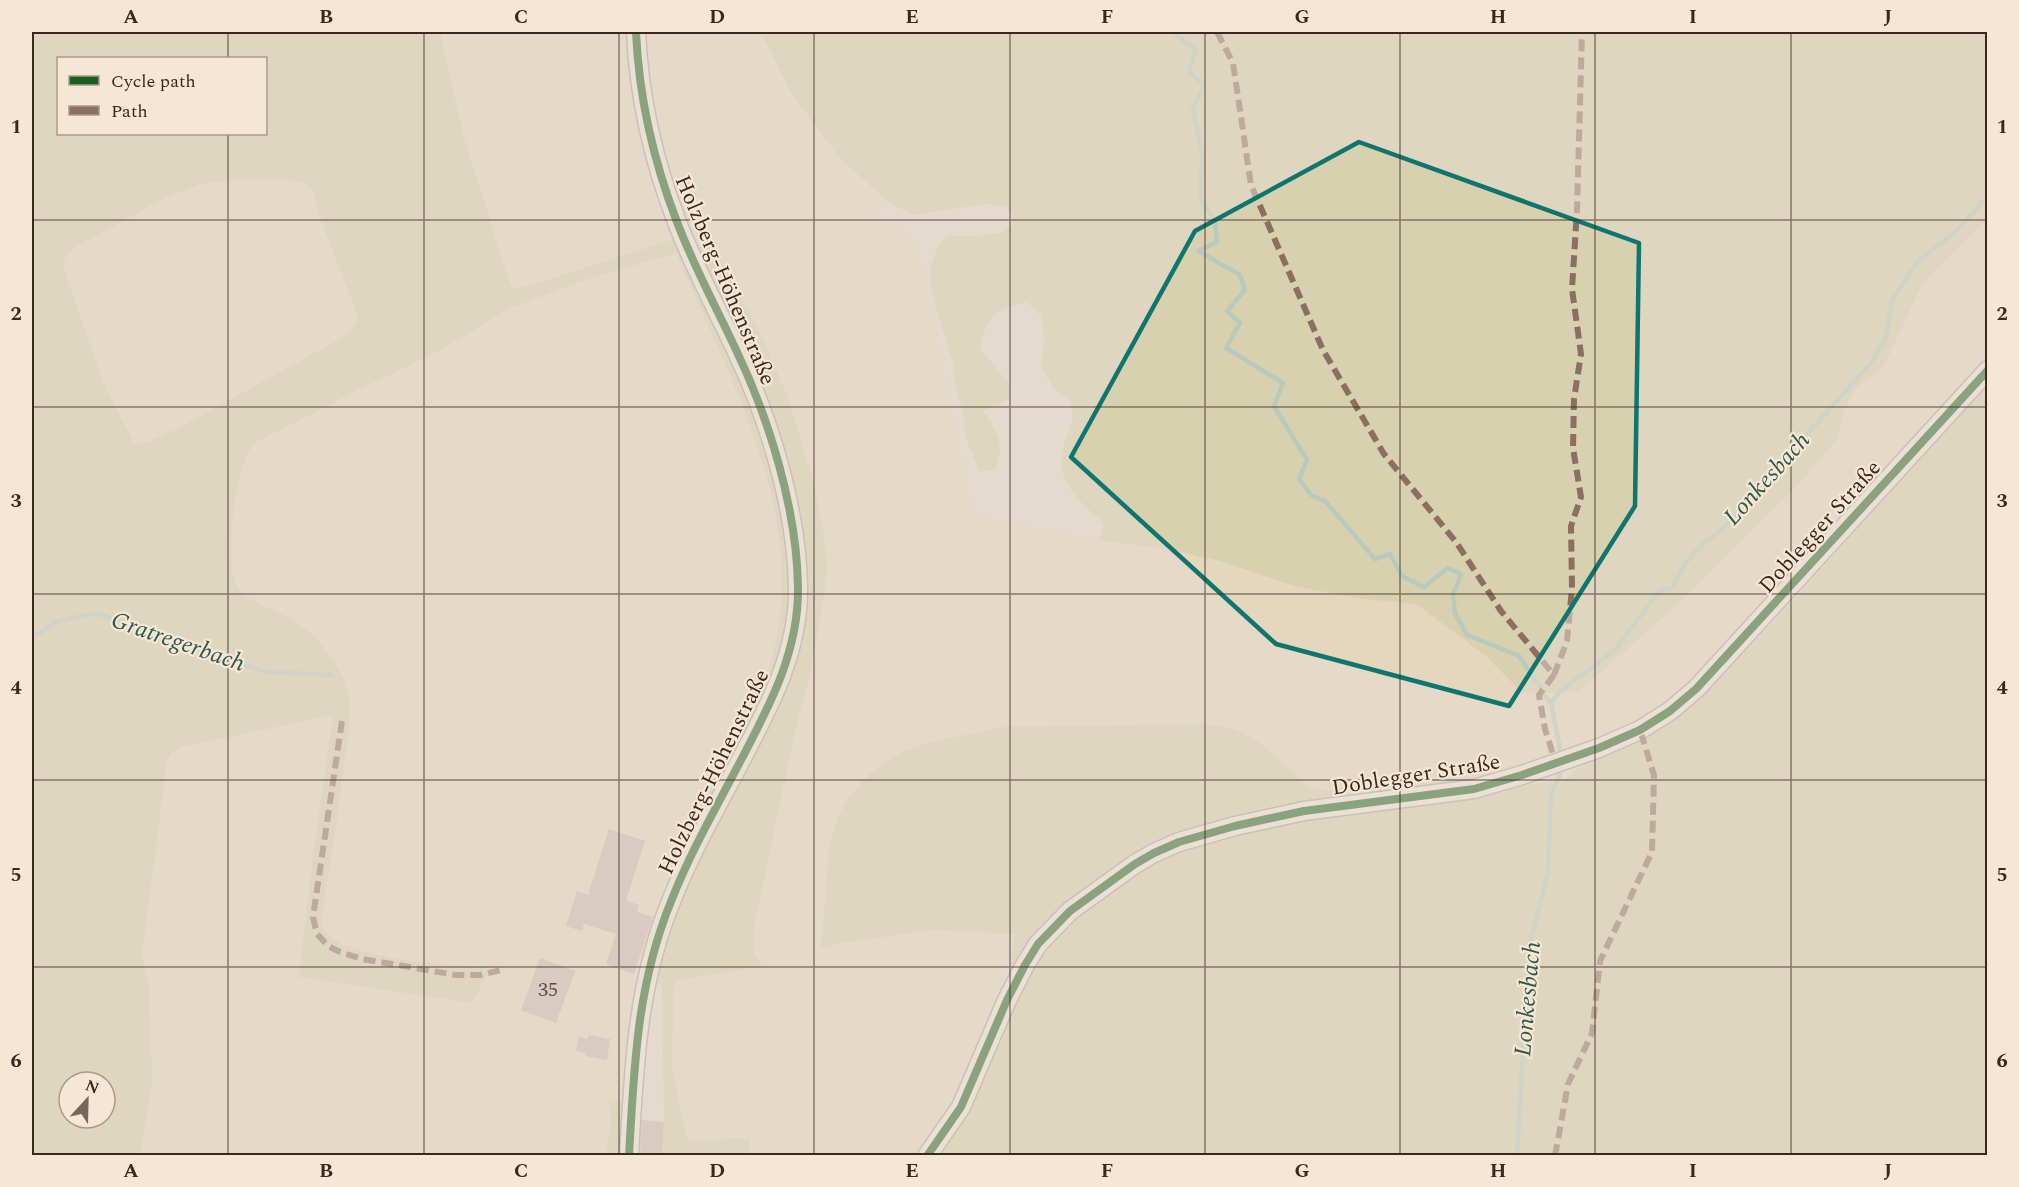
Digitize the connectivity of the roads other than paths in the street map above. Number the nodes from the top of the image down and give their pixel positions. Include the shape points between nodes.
1 (636, 32) edge
2 (1988, 370) edge
3 (628, 1155) edge
4 (927, 1155) edge

1 - 3 street, Holzberg-Höhenstraße via 641,98 654,155 677,223 762,413 791,516 798,588 795,627 780,682 679,882 650,964 637,1034
2 - 4 street, Doblegger Straße via 1696,689 1640,730 1567,760 1492,784 1304,811 1202,835 1154,853 1088,897 1048,932 1032,954 1003,1009 961,1107

